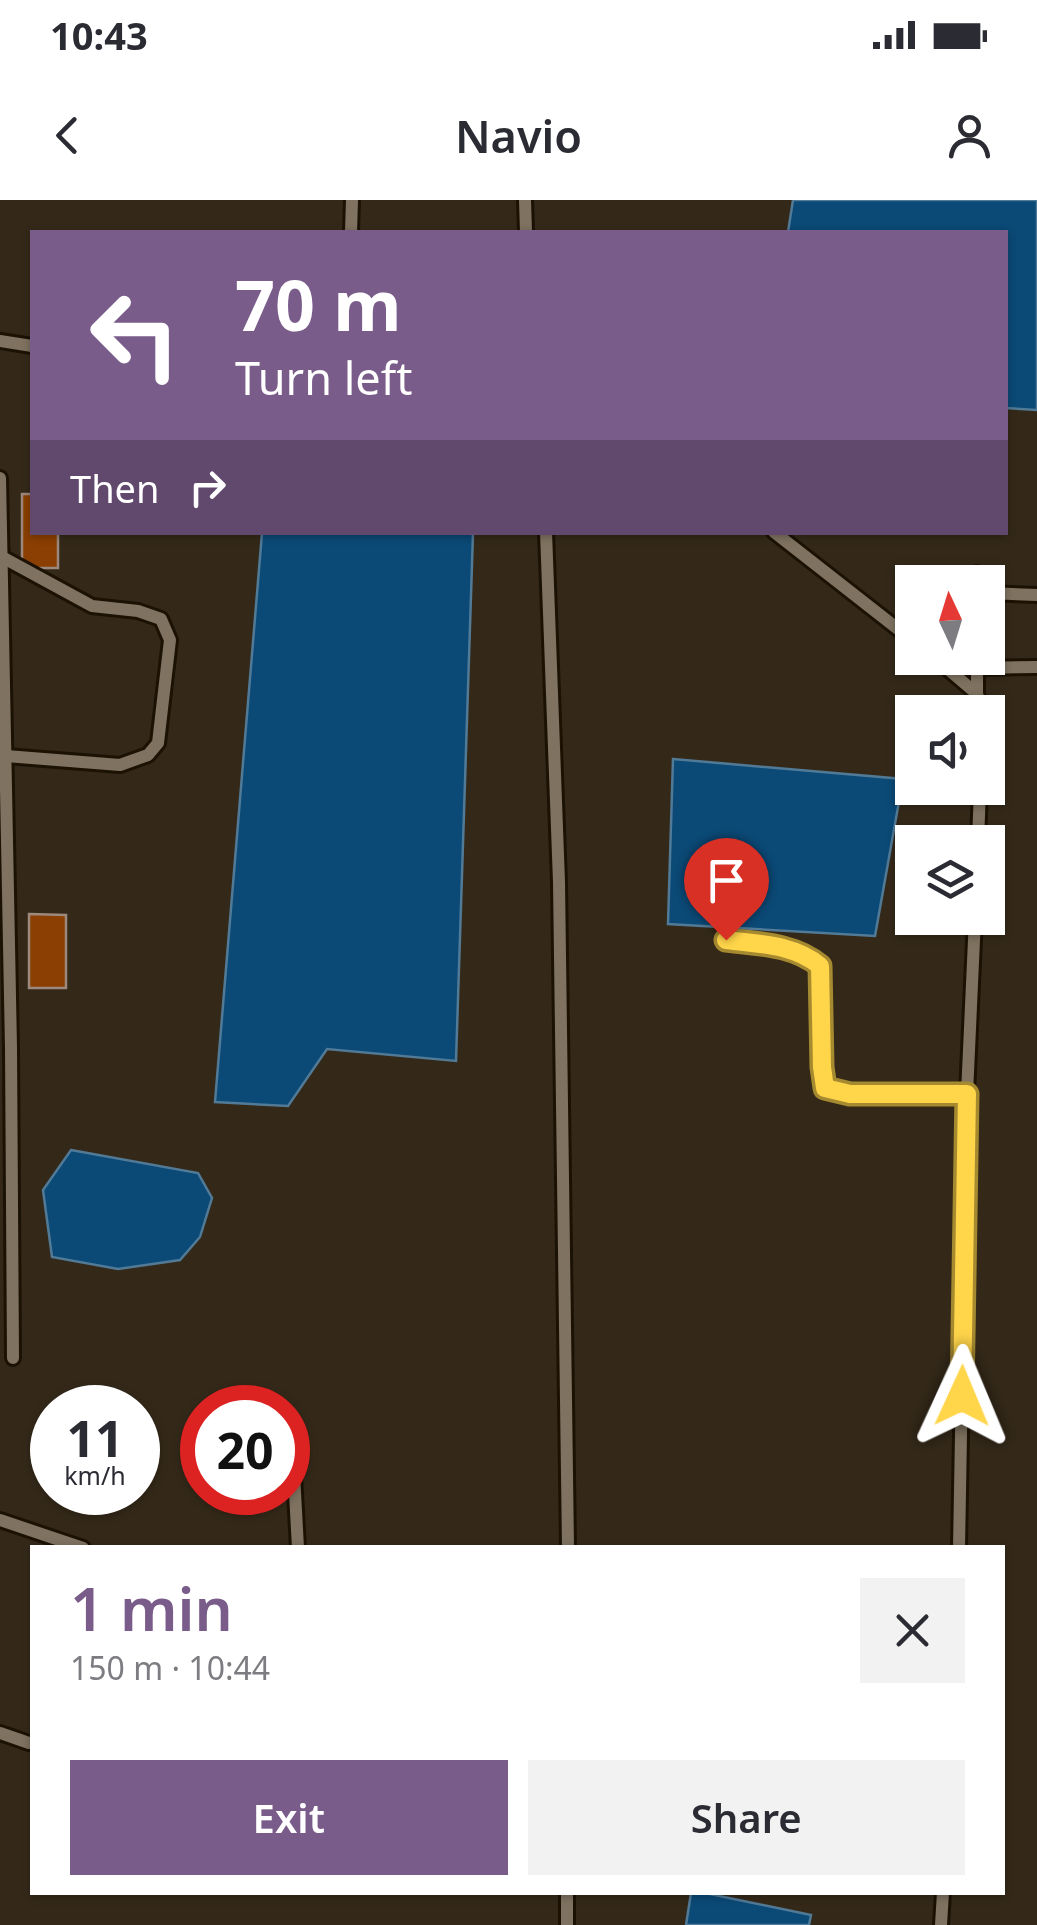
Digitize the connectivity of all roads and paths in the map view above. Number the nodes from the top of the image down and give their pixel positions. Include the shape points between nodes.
1 (352, 200) edge
2 (525, 200) edge
3 (351, 230) edge
4 (526, 230) edge
5 (0, 341) edge
6 (30, 346) edge
7 (0, 478) edge
8 (546, 535) edge
9 (778, 535) edge
10 (2, 558) edge
11 (1005, 594) edge
12 (1037, 595) edge
13 (895, 627) edge
14 (1005, 665) edge
15 (1037, 667) edge
16 (956, 675) edge
17 (978, 675) edge
18 (978, 694) joint
19 (6, 756) junction
20 (974, 935) edge
21 (726, 940) dead end
22 (6, 1048) edge
23 (967, 1094) junction
24 (13, 1358) dead end
25 (296, 1515) edge
26 (0, 1520) edge
27 (74, 1545) edge
28 (298, 1545) edge
29 (568, 1545) edge
30 (959, 1545) edge
31 (0, 1733) edge
32 (29, 1744) dead end
33 (567, 1895) edge
34 (942, 1895) edge
35 (567, 1925) edge
36 (941, 1925) edge

1 - 3 lane
2 - 4 lane
5 - 6 lane
7 - 10 lane
8 - 29 lane
9 - 13 lane
10 - 19 lane
10 - 19 lane via 92,606 160,619 170,640 158,743 148,755 120,764
11 - 12 lane
14 - 15 lane
16 - 18 lane
17 - 18 lane
19 - 22 lane
20 - 23 lane
21 - 23 lane via 783,947 820,966 825,1088
22 - 24 lane
23 - 30 lane
25 - 28 lane
26 - 27 lane
31 - 32 lane
33 - 35 lane
34 - 36 lane

